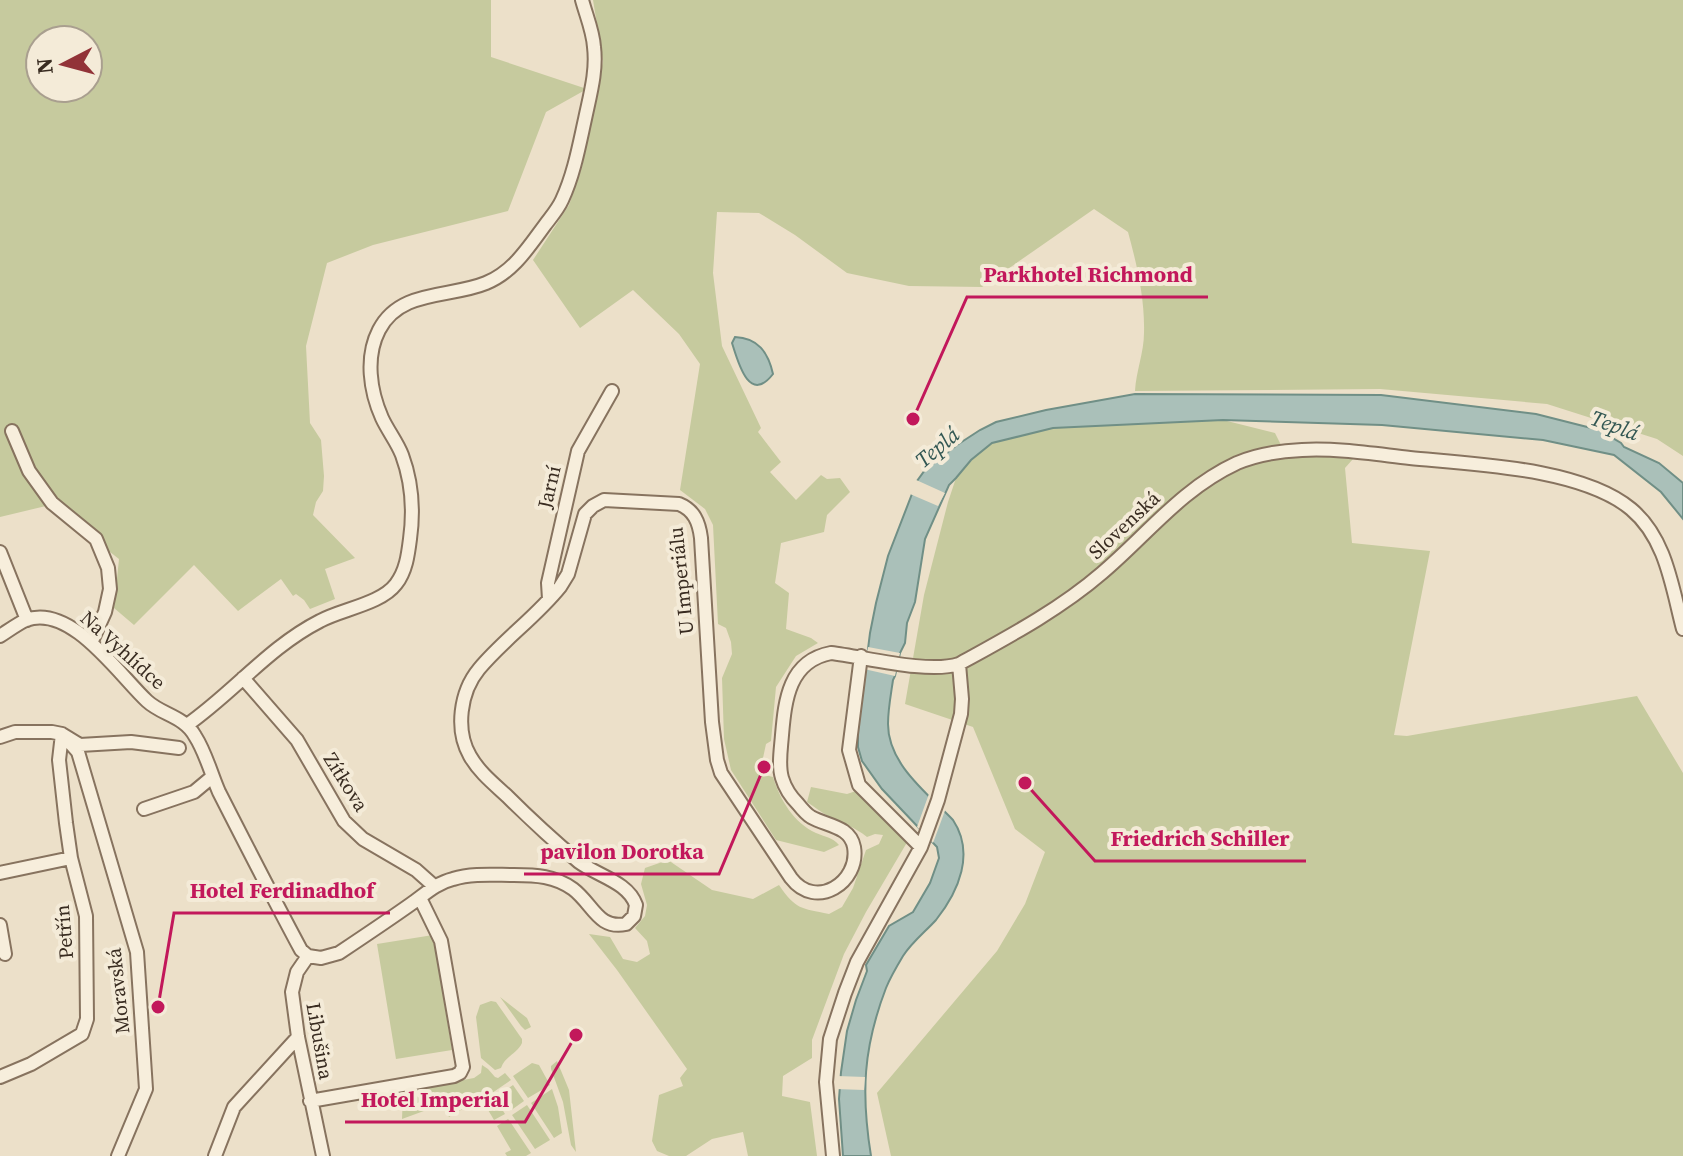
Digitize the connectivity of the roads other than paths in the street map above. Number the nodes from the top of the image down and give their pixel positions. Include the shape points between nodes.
1 (582, 0) edge
2 (612, 391) dead end
3 (12, 431) dead end
4 (0, 552) edge
5 (549, 599) junction
6 (27, 620) junction
7 (1683, 629) edge
8 (0, 636) edge
9 (91, 643) junction
10 (863, 657) junction
11 (959, 664) junction
12 (243, 678) junction
13 (187, 725) junction
14 (62, 734) junction
15 (0, 737) edge
16 (179, 748) dead end
17 (212, 777) junction
18 (144, 809) dead end
19 (923, 842) junction
20 (71, 858) junction
21 (0, 873) edge
22 (434, 886) junction
23 (420, 898) junction
24 (0, 925) edge
25 (5, 954) dead end
26 (308, 956) junction
27 (298, 1037) junction
28 (0, 1077) edge
29 (310, 1101) junction
30 (118, 1156) edge
31 (215, 1156) edge
32 (323, 1156) edge
33 (833, 1156) edge

1 - 12 street via 594,46 593,81 561,204 520,259 499,276 408,303 389,315 378,332 370,362 372,394 412,492 404,570 391,590 288,640
2 - 5 street, Jarní via 578,451 548,583
3 - 9 street via 29,471 52,503 96,539 108,568 105,612
4 - 6 street
5 - 10 street, U Imperiálu via 568,574 585,514 599,502 679,504 694,514 700,528 717,760 791,878 807,892 828,891 847,877 854,846 839,828 809,815 785,785 780,769 785,703 792,682 811,661 831,653
5 - 22 street, U Imperiálu via 471,681 461,712 465,744 483,774 556,843 627,890 636,905 634,916 626,924 609,924 573,889 537,875 470,876
6 - 8 street
6 - 9 street, Na Vyhlídce via 61,621
7 - 11 street, Slovenská via 1656,540 1630,507 1613,498 1579,483 1505,467 1305,449 1261,454 1222,472 1168,509 1090,584
9 - 13 street, Na Vyhlídce via 148,702
10 - 11 street, U Imperiálu via 938,667
10 - 19 street via 849,750 859,785
11 - 19 street via 961,714
12 - 13 street
12 - 22 street, Zítkova via 297,740 344,821
13 - 17 street
14 - 15 street via 15,732
14 - 16 street via 80,745 131,742
14 - 20 street, Petřín via 59,760
14 - 30 street, Moravská via 78,752 137,952 146,1089
17 - 18 street via 194,792
17 - 26 street
19 - 33 street via 857,962 830,1039 826,1082
20 - 21 street
20 - 28 street, Petřín via 86,916 87,1019 82,1034
22 - 23 street, U Imperiálu
23 - 26 street, U Imperiálu via 339,953
23 - 29 street via 441,941 460,1073
24 - 25 street
26 - 27 street, Libušina via 292,992
27 - 29 street, Libušina
27 - 31 street via 234,1107
29 - 32 street, Libušina

